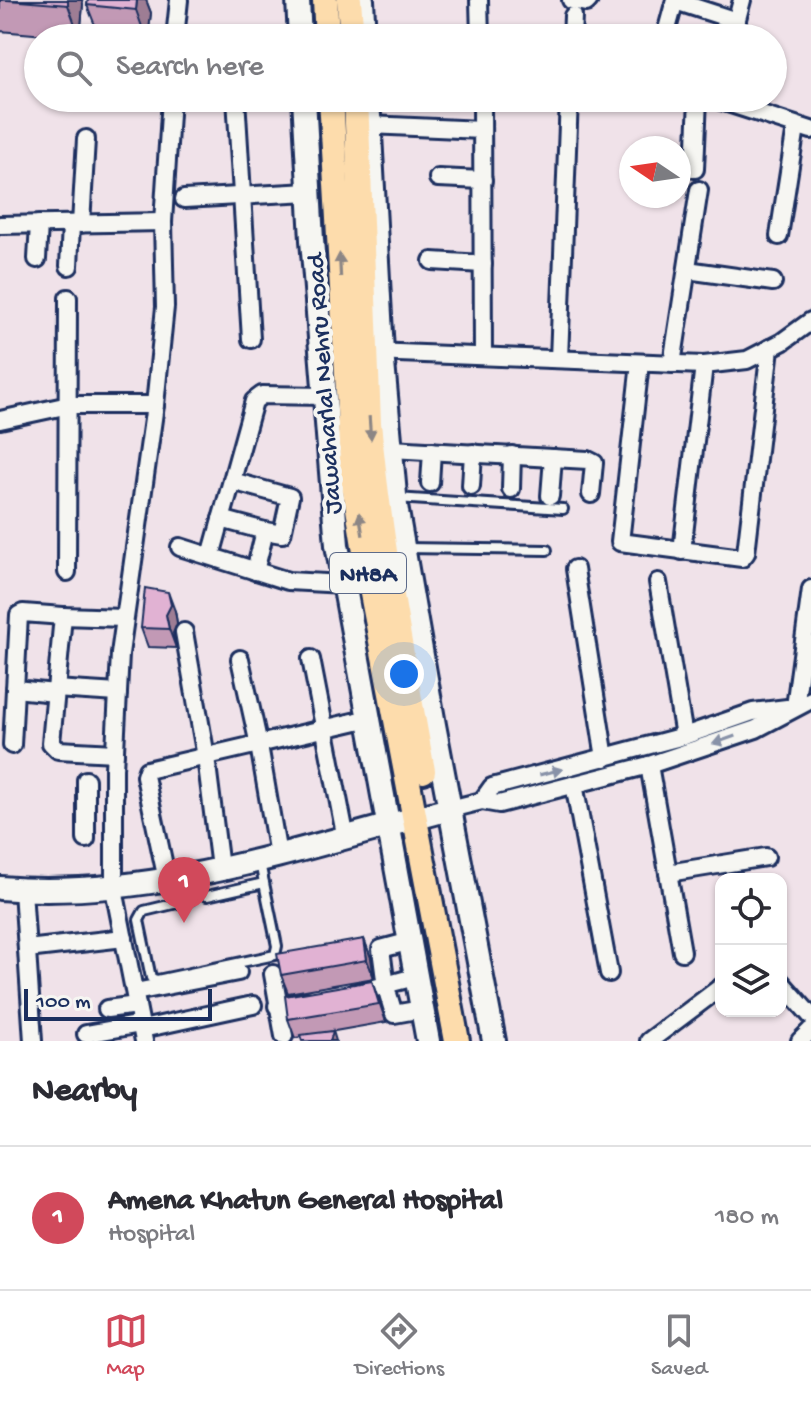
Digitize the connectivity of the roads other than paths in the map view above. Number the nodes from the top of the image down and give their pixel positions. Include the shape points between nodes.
1 (179, 0) edge
2 (298, 0) edge
3 (325, 0) edge
4 (349, 0) edge
5 (362, 0) edge
6 (479, 0) edge
7 (589, 0) edge
8 (742, 0) edge
9 (675, 1) edge
10 (572, 8) edge
11 (737, 21) junction
12 (176, 24) edge
13 (299, 24) edge
14 (326, 24) edge
15 (351, 24) edge
16 (363, 24) edge
17 (480, 24) edge
18 (669, 24) edge
19 (736, 24) edge
20 (170, 112) edge
21 (237, 112) edge
22 (305, 112) edge
23 (332, 112) edge
24 (357, 112) edge
25 (369, 112) edge
26 (482, 112) edge
27 (568, 112) edge
28 (697, 112) edge
29 (755, 112) edge
30 (369, 125) junction
31 (804, 128) edge
32 (482, 130) junction
33 (86, 139) dead end
34 (695, 169) dead end
35 (438, 178) dead end
36 (483, 180) junction
37 (699, 190) dead end
38 (309, 192) junction
39 (242, 197) junction
40 (184, 199) dead end
41 (163, 222) junction
42 (39, 224) junction
43 (0, 225) edge
44 (76, 225) junction
45 (779, 236) dead end
46 (37, 259) dead end
47 (432, 261) dead end
48 (483, 264) junction
49 (69, 266) dead end
50 (687, 270) junction
51 (773, 282) dead end
52 (68, 298) dead end
53 (811, 321) edge
54 (251, 339) dead end
55 (770, 348) junction
56 (374, 352) junction
57 (483, 356) junction
58 (559, 359) junction
59 (640, 363) junction
60 (672, 364) junction
61 (704, 365) junction
62 (325, 396) junction
63 (69, 405) junction
64 (155, 405) junction
65 (0, 420) edge
66 (391, 449) junction
67 (432, 451) junction
68 (473, 453) junction
69 (512, 455) junction
70 (553, 458) junction
71 (232, 481) junction
72 (430, 483) dead end
73 (471, 486) dead end
74 (511, 489) dead end
75 (591, 494) dead end
76 (550, 496) dead end
77 (396, 498) junction
78 (563, 509) dead end
79 (221, 519) junction
80 (265, 531) junction
81 (180, 547) dead end
82 (403, 548) junction
83 (547, 550) dead end
84 (682, 551) junction
85 (211, 556) junction
86 (575, 569) dead end
87 (255, 571) junction
88 (67, 572) dead end
89 (658, 582) dead end
90 (344, 584) junction
91 (811, 589) edge
92 (63, 616) junction
93 (124, 618) junction
94 (184, 632) dead end
95 (240, 659) dead end
96 (311, 659) dead end
97 (15, 689) junction
98 (55, 691) junction
99 (118, 693) junction
100 (811, 700) edge
101 (795, 707) junction
102 (370, 718) junction
103 (326, 729) junction
104 (684, 736) junction
105 (12, 745) dead end
106 (259, 745) junction
107 (115, 753) junction
108 (206, 757) junction
109 (605, 758) junction
110 (649, 765) junction
111 (86, 780) dead end
112 (574, 784) junction
113 (482, 801) junction
114 (86, 805) junction
115 (115, 805) junction
116 (432, 814) junction
117 (390, 825) junction
118 (86, 839) dead end
119 (346, 839) junction
120 (268, 857) junction
121 (766, 857) dead end
122 (220, 868) junction
123 (668, 873) junction
124 (167, 880) junction
125 (264, 883) junction
126 (0, 888) edge
127 (23, 890) junction
128 (207, 896) dead end
129 (190, 900) dead end
130 (126, 906) junction
131 (124, 938) junction
132 (411, 941) junction
133 (27, 949) junction
134 (682, 952) dead end
135 (238, 972) dead end
136 (609, 973) dead end
137 (273, 974) dead end
138 (417, 977) junction
139 (386, 987) junction
140 (787, 989) edge
141 (715, 992) edge
142 (136, 998) junction
143 (253, 1005) dead end
144 (277, 1006) junction
145 (107, 1009) dead end
146 (422, 1009) junction
147 (811, 1016) edge
148 (811, 1030) edge
149 (142, 1031) edge
150 (86, 1034) dead end
151 (284, 1036) edge
152 (33, 1041) edge
153 (428, 1041) edge
154 (457, 1041) edge
155 (474, 1041) edge
156 (494, 1041) edge
157 (649, 1041) edge
158 (800, 1041) edge

1 - 12 street
2 - 13 street
3 - 14 main road
4 - 15 main road
5 - 16 street
6 - 17 street
7 - 10 street
8 - 11 street
9 - 11 street
9 - 18 street
11 - 19 street
20 - 41 street
21 - 39 street
22 - 38 street
116 -> 23 main road, Jawaharlal Nehru Road / NH8A via 370,583 353,477
24 - 56 main road, Jawaharlal Nehru Road / NH8A
25 - 30 street
26 - 32 street
27 - 58 street
28 - 34 street
29 - 31 street
30 - 32 street
30 - 56 street
31 - 45 street
32 - 36 street
33 - 44 street
35 - 36 street
36 - 48 street
37 - 50 street
38 - 39 street
38 - 62 street
39 - 40 street
39 - 54 street
41 - 44 street
41 - 64 street via 165,307
42 - 43 street
42 - 44 street
42 - 46 street
44 - 49 street
47 - 48 street
48 - 57 street
50 - 51 street
50 - 60 street
52 - 63 street
53 - 55 street
55 - 61 street via 747,360
55 - 84 street via 745,555
56 - 57 street
56 - 66 street
56 -> 116 main road, Jawaharlal Nehru Road / NH8A via 372,449 386,575
57 - 58 street
58 - 59 street
59 - 60 street
59 - 84 street via 619,539
60 - 61 street
61 - 84 street
62 - 71 street via 257,397
62 - 90 street
63 - 64 street
63 - 65 street
63 - 88 street
64 - 93 street
66 - 67 street
66 - 77 street
67 - 68 street
67 - 72 street
68 - 69 street
68 - 73 street
69 - 70 street
69 - 74 street
70 - 75 street via 591,461
70 - 76 street
71 - 79 street
71 - 80 street via 290,497 282,534
77 - 78 lane
77 - 82 street
79 - 80 street
79 - 85 street
80 - 87 street
81 - 85 street
82 - 83 lane
82 - 116 street
85 - 87 street
86 - 109 street
87 - 90 street via 300,583
89 - 104 street
90 - 102 street
91 - 101 street
92 - 93 street
92 - 97 street via 19,615
92 - 98 street
93 - 99 street
94 - 108 street
95 - 106 street
96 - 103 street
97 - 98 street
97 - 105 street
98 - 99 street
98 - 107 street via 53,748
99 - 107 street
100 - 101 street
101 - 104 street via 753,712
101 -> 110 street via 756,729
102 - 103 street
102 - 117 street
103 - 106 street
103 - 119 street
104 - 109 street
106 - 108 street
106 - 120 street
107 - 115 street
108 - 122 street
108 - 124 street via 145,773
113 -> 109 street via 492,787
110 - 112 street
110 - 123 street
111 - 114 street
112 - 113 street via 499,804
112 - 136 street
113 - 116 street
114 - 115 street
114 - 118 street
115 - 130 street
116 - 117 street
116 - 154 main road, Jawaharlal Nehru Road / NH8A
116 - 155 main road, Jawaharlal Nehru Road / NH8A
116 - 156 street
117 - 119 street
117 - 132 street
119 - 120 street
120 - 122 street
120 - 125 lane
121 - 123 street
122 - 124 street
123 - 134 street
124 - 130 street
125 - 128 lane
125 - 130 lane via 275,955 154,979 139,920
126 - 127 street
127 - 130 street
127 - 133 street
129 - 130 lane via 144,911
130 - 131 street
131 - 133 street
131 - 142 street
132 - 138 street
132 - 139 street via 381,949
133 - 152 street
135 - 142 street
137 - 144 street
138 - 139 street
138 - 146 street
139 - 144 street
139 - 146 street via 394,1014
140 - 147 street
141 - 157 street
142 - 145 street
142 - 149 street
143 - 149 street
144 - 151 street
146 - 153 street
148 - 158 street
149 - 150 street

